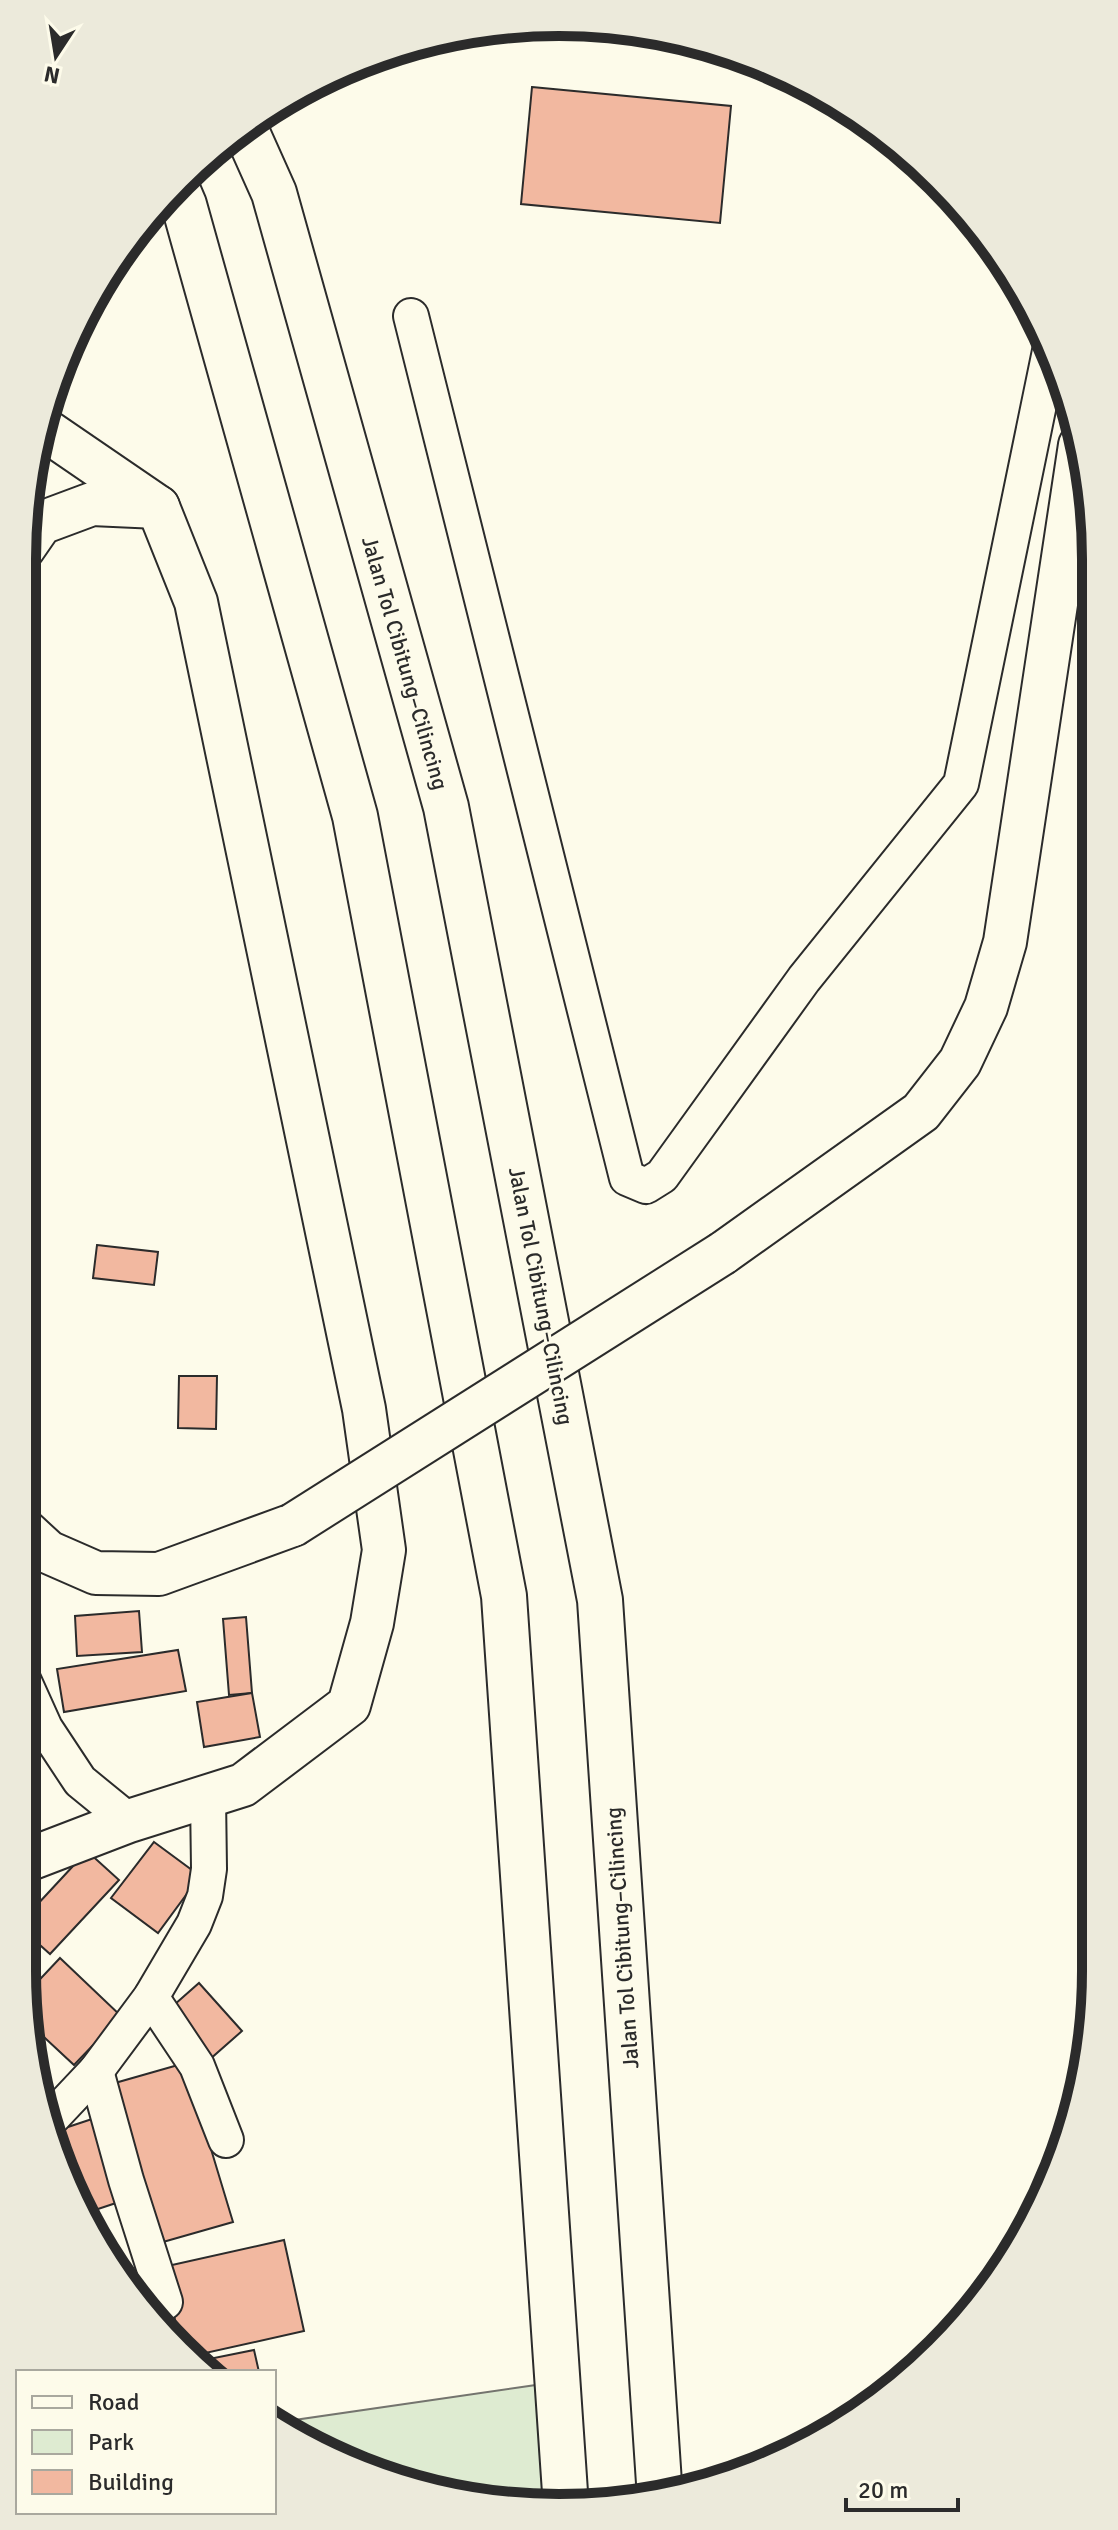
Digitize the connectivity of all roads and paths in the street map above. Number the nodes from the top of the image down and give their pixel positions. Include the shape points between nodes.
1 (249, 138) edge
2 (180, 199) edge
3 (411, 316) dead end
4 (1046, 370) edge
5 (52, 434) edge
6 (1075, 476) edge
7 (158, 507) junction
8 (37, 529) edge
9 (36, 1541) edge
10 (36, 1708) edge
11 (208, 1797) junction
12 (129, 1821) junction
13 (36, 1857) edge
14 (151, 1997) junction
15 (96, 2071) junction
16 (56, 2113) edge
17 (226, 2140) dead end
18 (165, 2302) dead end
19 (659, 2484) edge
20 (565, 2494) edge

1 - 19 highway, Jalan Tol Cibitung–Cilincing via 274,193 446,807 600,1600
2 - 20 highway via 355,816 504,1596
3 - 4 street via 627,1178 646,1186 662,1176 804,979 961,784
5 - 7 street
6 - 9 street, bridge via 1005,942 986,1007 960,1062 921,1112 723,1253 293,1525 159,1574 96,1573 48,1552
7 - 8 street via 92,504
7 - 11 street via 196,602 364,1409 384,1550 372,1623 349,1705 243,1785
10 - 12 street via 80,1781
11 - 12 street
11 - 14 street via 205,1896
12 - 13 street
14 - 15 street
14 - 17 street via 197,2066
15 - 16 street
15 - 18 street

